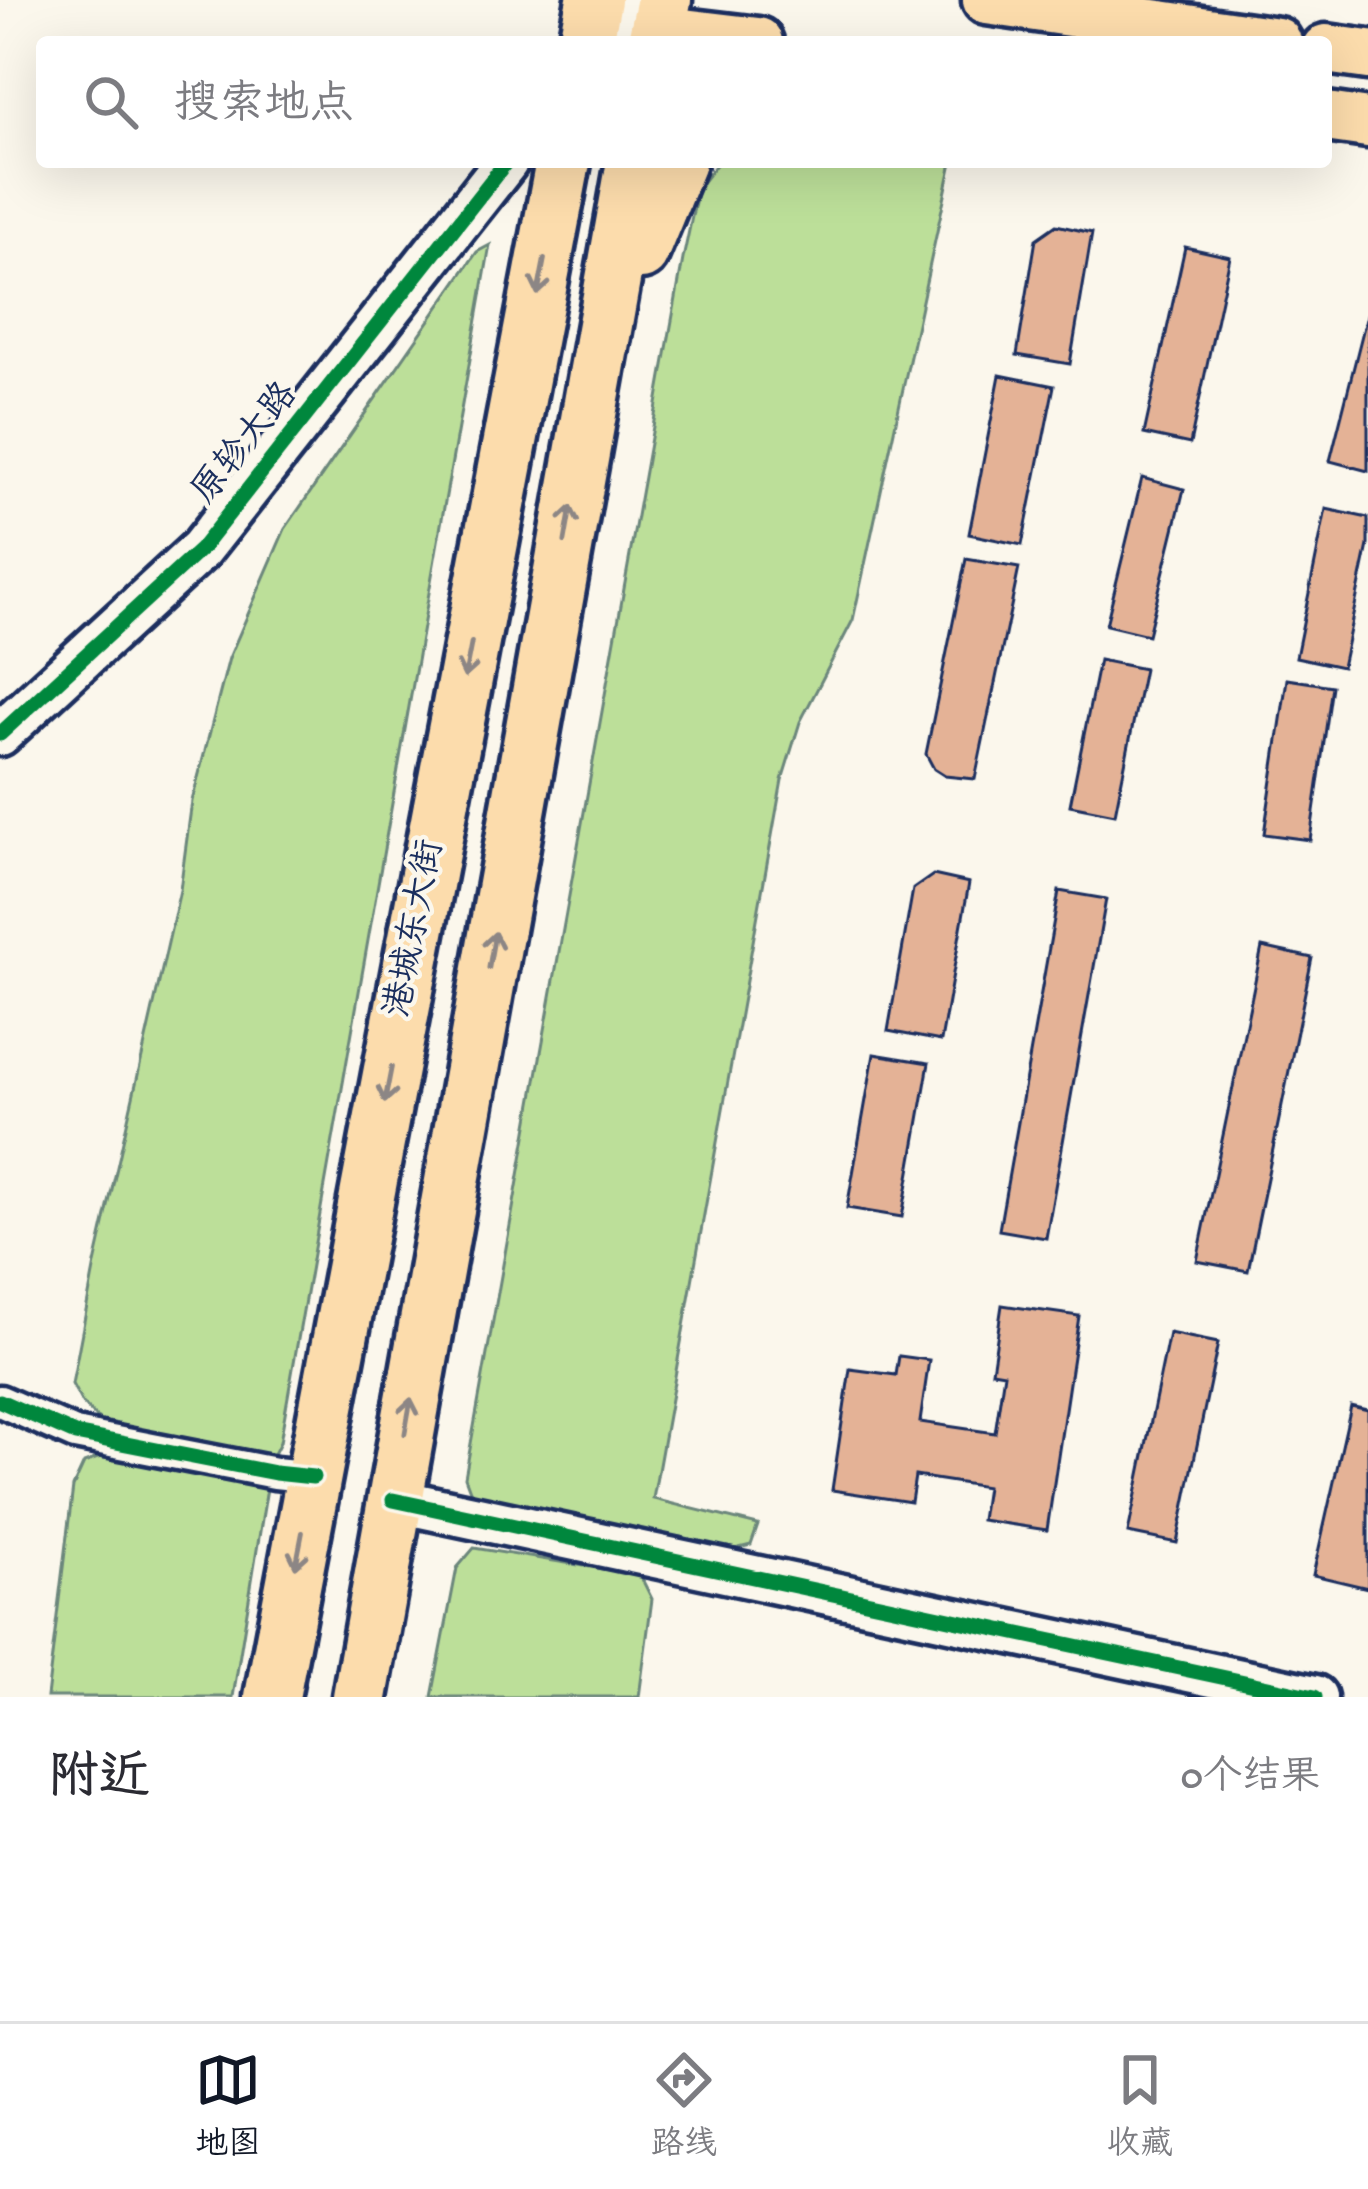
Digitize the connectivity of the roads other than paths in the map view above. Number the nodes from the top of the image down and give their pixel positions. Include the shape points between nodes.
1 (594, 0) edge
2 (988, 0) edge
3 (653, 18) edge
4 (587, 36) edge
5 (613, 36) edge
6 (732, 36) edge
7 (1236, 36) edge
8 (1332, 50) edge
9 (1368, 55) edge
10 (1332, 118) edge
11 (1368, 123) edge
12 (501, 168) edge
13 (562, 168) edge
14 (633, 168) edge
15 (675, 168) edge
16 (600, 348) junction
17 (0, 734) edge
18 (0, 1402) edge
19 (313, 1477) junction
20 (393, 1500) junction
21 (272, 1697) edge
22 (360, 1697) edge
23 (1316, 1697) edge

1 - 4 highway
2 - 7 main road
3 - 5 street
3 - 6 main road
8 - 9 main road
10 - 11 main road
12 - 17 street, 原轸大路 via 201,549
13 -> 19 highway, 港城东大街
14 - 16 highway
15 - 16 highway
20 -> 16 highway
18 - 19 street via 75,1434
19 -> 21 highway, 港城东大街
20 - 22 highway
20 - 23 street

